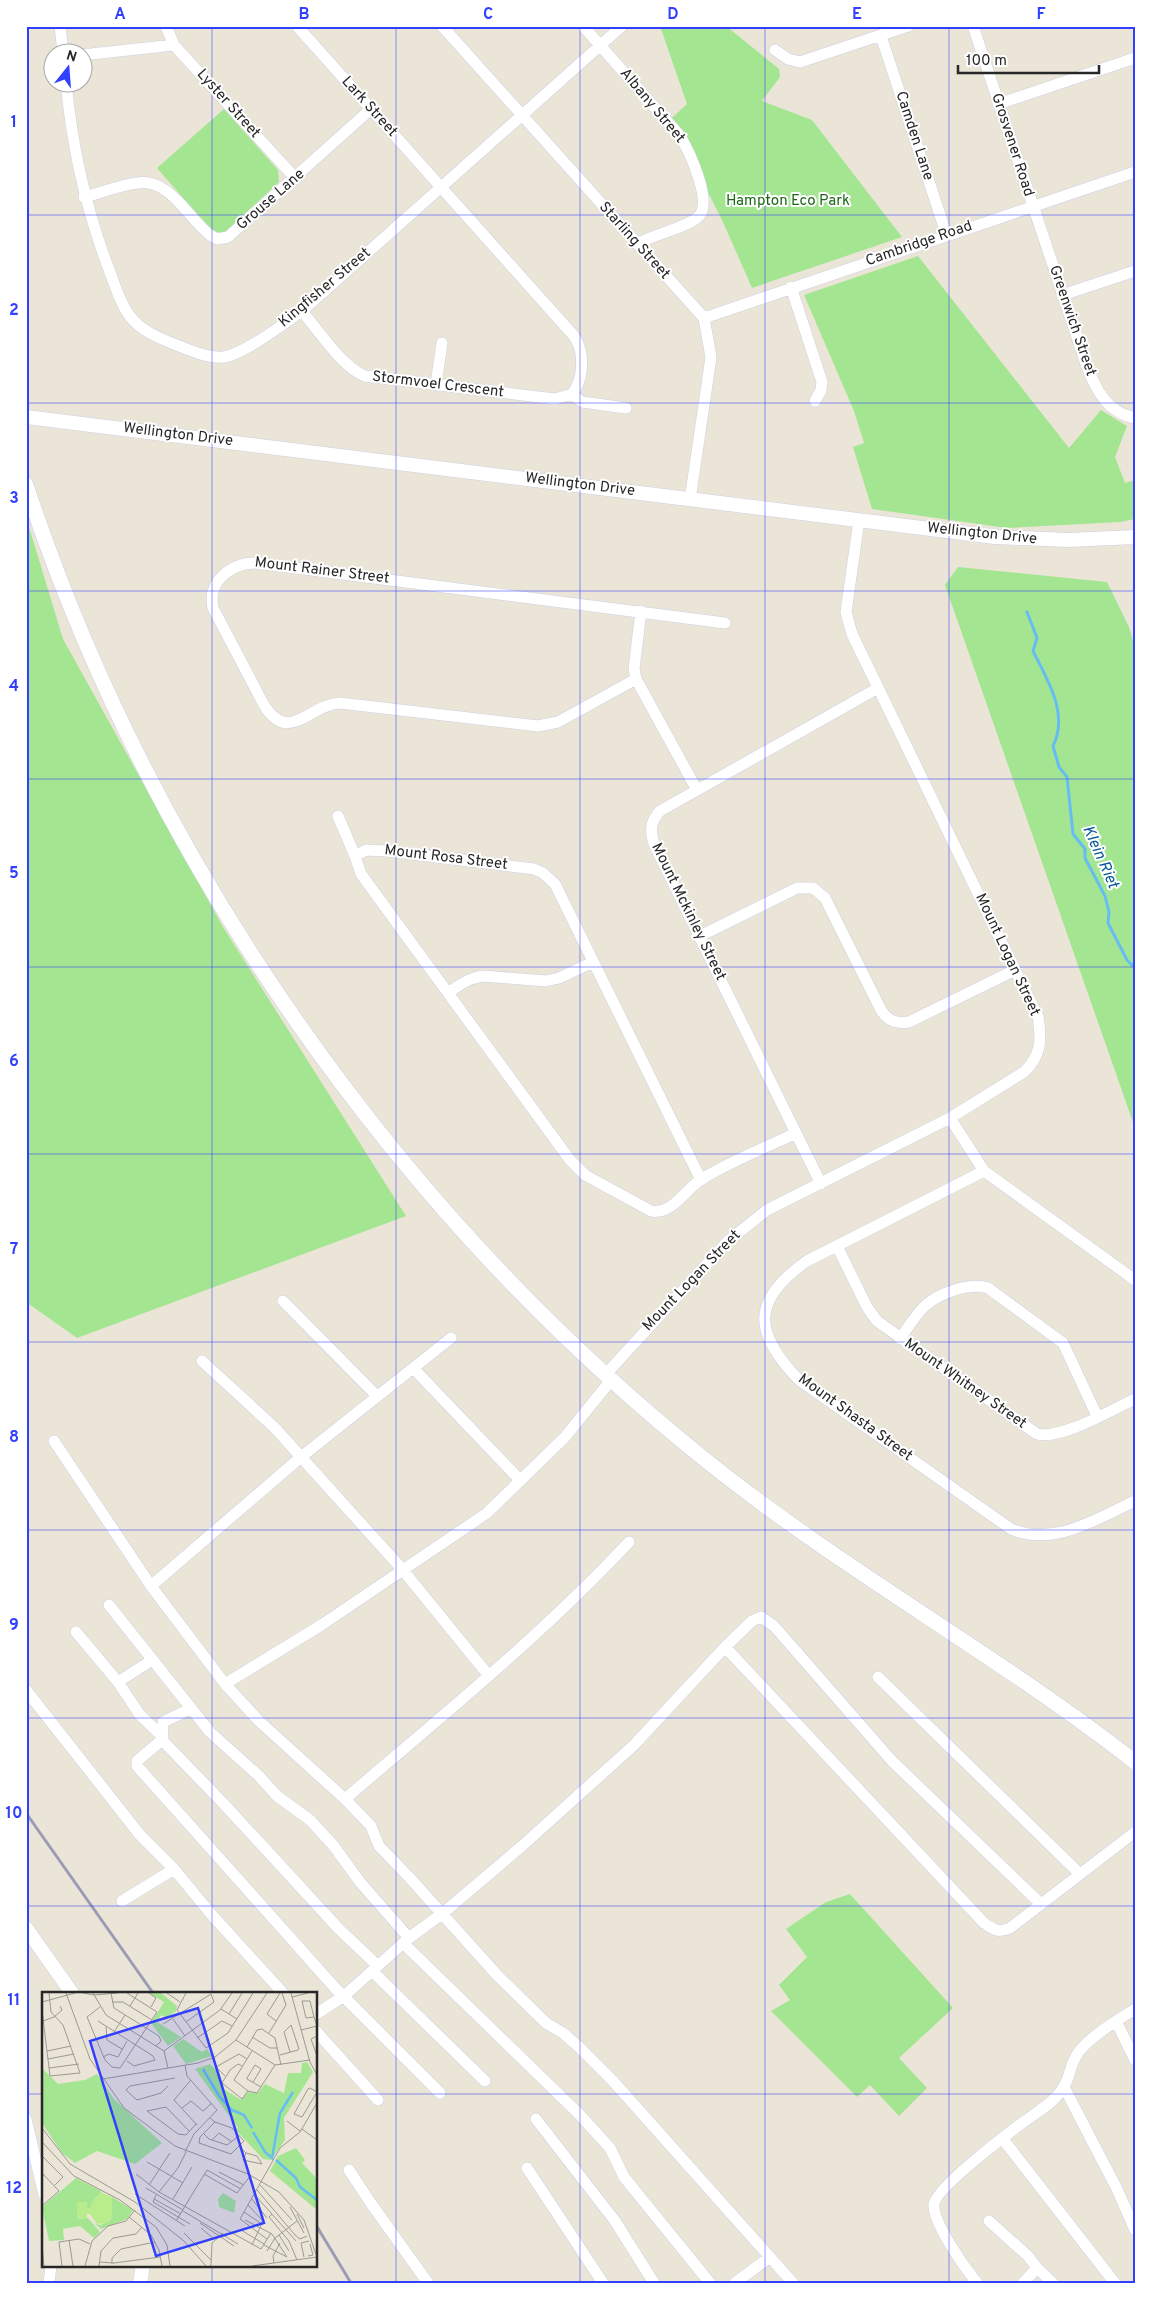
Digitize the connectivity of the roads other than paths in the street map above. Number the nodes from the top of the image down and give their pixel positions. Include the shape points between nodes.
1 (60, 26) edge
2 (166, 26) edge
3 (297, 26) edge
4 (442, 26) edge
5 (583, 26) edge
6 (622, 26) edge
7 (908, 26) edge
8 (973, 26) edge
9 (881, 36) junction
10 (61, 42) edge
11 (174, 45) junction
12 (601, 45) junction
13 (776, 50) dead end
14 (92, 54) edge
15 (1135, 58) edge
16 (67, 92) edge
17 (998, 104) junction
18 (371, 109) junction
19 (522, 115) junction
20 (1135, 172) edge
21 (296, 179) junction
22 (442, 188) junction
23 (84, 197) junction
24 (1033, 206) junction
25 (947, 236) junction
26 (637, 244) junction
27 (1135, 271) edge
28 (791, 287) junction
29 (1062, 295) junction
30 (302, 311) junction
31 (704, 318) junction
32 (442, 343) dead end
33 (436, 384) junction
34 (572, 394) junction
35 (815, 401) dead end
36 (626, 408) dead end
37 (26, 417) edge
38 (1135, 418) edge
39 (26, 485) edge
40 (690, 500) junction
41 (859, 520) junction
42 (1135, 537) edge
43 (641, 612) junction
44 (725, 623) dead end
45 (636, 679) junction
46 (878, 688) junction
47 (697, 790) junction
48 (338, 816) dead end
49 (355, 856) junction
50 (700, 936) junction
51 (593, 962) junction
52 (1015, 970) junction
53 (448, 994) junction
54 (950, 1118) junction
55 (796, 1133) junction
56 (984, 1171) junction
57 (701, 1180) junction
58 (820, 1184) junction
59 (837, 1246) junction
60 (1135, 1280) edge
61 (283, 1301) dead end
62 (451, 1338) dead end
63 (900, 1338) junction
64 (202, 1361) dead end
65 (413, 1368) junction
66 (609, 1376) junction
67 (377, 1396) junction
68 (1135, 1399) edge
69 (1097, 1416) junction
70 (54, 1441) dead end
71 (301, 1456) junction
72 (520, 1480) junction
73 (1135, 1501) edge
74 (629, 1542) dead end
75 (402, 1569) junction
76 (151, 1586) junction
77 (109, 1605) dead end
78 (76, 1632) dead end
79 (725, 1647) junction
80 (152, 1660) junction
81 (489, 1676) junction
82 (878, 1677) dead end
83 (118, 1682) junction
84 (225, 1684) junction
85 (26, 1690) edge
86 (190, 1708) junction
87 (163, 1739) junction
88 (1135, 1762) edge
89 (345, 1799) junction
90 (1135, 1832) edge
91 (174, 1869) junction
92 (1080, 1874) junction
93 (122, 1901) dead end
94 (1041, 1904) junction
95 (443, 1913) junction
96 (26, 1928) edge
97 (406, 1941) junction
98 (375, 1969) junction
99 (71, 1992) edge
100 (282, 1992) edge
101 (344, 1996) junction
102 (1135, 2009) edge
103 (318, 2013) edge
104 (1116, 2021) junction
105 (318, 2033) edge
106 (1135, 2060) edge
107 (485, 2081) dead end
108 (1064, 2088) junction
109 (440, 2094) dead end
110 (378, 2100) dead end
111 (26, 2119) edge
112 (536, 2119) dead end
113 (1002, 2138) junction
114 (32, 2163) edge
115 (527, 2168) dead end
116 (349, 2170) dead end
117 (42, 2190) edge
118 (989, 2221) dead end
119 (1135, 2230) edge
120 (770, 2256) junction
121 (51, 2266) edge
122 (143, 2266) edge
123 (1037, 2268) junction
124 (50, 2283) edge
125 (140, 2283) edge
126 (428, 2283) edge
127 (603, 2283) edge
128 (654, 2283) edge
129 (710, 2283) edge
130 (735, 2283) edge
131 (793, 2283) edge
132 (977, 2283) edge
133 (1023, 2283) edge
134 (1054, 2283) edge
135 (1115, 2283) edge

1 - 10 street
2 - 11 street, Lyster Street
3 - 18 street, Lark Street
4 - 19 street, Starling Street
5 - 12 street, Albany Street
6 - 12 street, Kingfisher Street
7 - 9 street
8 - 17 street, Grosvener Road
9 - 13 street via 800,62 788,59
9 - 25 street, Camden Lane
11 - 14 street
11 - 21 street, Lyster Street
12 - 19 street, Kingfisher Street
12 - 26 street, Albany Street via 680,136 704,199 704,209 699,217
15 - 17 street
16 - 23 street, Kingfisher Street via 75,158
17 - 24 street, Grosvener Road
18 - 21 street, Grouse Lane
18 - 22 street, Lark Street
19 - 22 street, Kingfisher Street
19 - 26 street, Starling Street
20 - 24 street, Cambridge Road
21 - 23 street, Grouse Lane via 228,238 210,235 162,186 152,183 138,182
22 - 30 street, Kingfisher Street
22 - 34 street via 579,344 582,357 578,384
23 - 30 street, Kingfisher Street via 122,302 141,327 158,338 211,356 225,357 255,342
24 - 25 street, Cambridge Road
24 - 29 street, Greenwich Street
25 - 28 street, Cambridge Road
26 - 31 street, Starling Street
27 - 29 street
28 - 31 street, Cambridge Road
28 - 35 street via 822,382
29 - 38 street, Greenwich Street via 1099,392 1112,409 1123,416
30 - 33 street, Stormvoel Crescent via 356,372 370,377
31 - 40 street via 710,358
32 - 33 street
33 - 34 street, Stormvoel Crescent via 551,399
34 - 36 street via 588,404
37 - 40 street, Wellington Drive
39 - 66 main road via 69,599 129,733 187,846 255,958 310,1040 388,1142 478,1246
40 - 41 street, Wellington Drive
41 - 42 street, Wellington Drive via 1020,539
41 - 46 street, Mount Logan Street via 846,612 852,634
43 - 44 street, Mount Rainer Street
43 - 45 street via 634,669
43 - 45 street, Mount Rainer Street via 248,562 226,572 214,589 212,600 213,608 264,705 273,719 285,723 340,703 538,726 558,722
45 - 47 street
46 - 47 street, Mount Mckinley Street
46 - 52 street, Mount Logan Street
47 - 50 street, Mount Mckinley Street via 660,812 652,821 651,828 654,844
48 - 49 street
49 - 51 street, Mount Rosa Street via 366,850 387,850 521,867 543,873 555,884
49 - 53 street via 361,874
50 - 52 street via 798,888 813,888 825,898 885,1017 897,1023 909,1022
50 - 55 street, Mount Mckinley Street
51 - 53 street via 546,981 477,977
51 - 57 street, Mount Rosa Street
52 - 54 street, Mount Logan Street via 1038,1017 1041,1043 1038,1052 1024,1072
53 - 57 street via 570,1160 585,1175 657,1212 671,1207
54 - 56 street
54 - 58 street, Mount Logan Street
55 - 57 street
55 - 58 street, Mount Mckinley Street
56 - 59 street, Mount Shasta Street
56 - 60 street
58 - 66 street, Mount Logan Street via 767,1210 741,1228 690,1281
59 - 63 street, Mount Whitney Street via 877,1321
59 - 73 street, Mount Shasta Street via 796,1269 772,1294 765,1309 765,1329 799,1380 992,1517 1018,1532 1049,1536 1063,1533
61 - 67 street
62 - 65 street
63 - 69 street, Mount Whitney Street via 1037,1434 1061,1433
63 - 69 street via 927,1304 964,1287 988,1288 1064,1342
64 - 71 street
65 - 67 street
65 - 72 street
66 - 72 street, Mount Logan Street via 565,1437
66 - 88 main road via 706,1461 777,1514
67 - 71 street
68 - 69 street, Mount Whitney Street
70 - 76 street
71 - 75 street
71 - 76 street
72 - 75 street, Mount Logan Street via 487,1513
74 - 81 street via 593,1580
75 - 81 street
75 - 84 street, Mount Logan Street via 323,1624
76 - 84 street
77 - 80 street
78 - 83 street
79 - 94 street via 984,1922 1000,1932
79 - 94 street via 752,1621 760,1617 768,1621 892,1761
79 - 95 street via 634,1745
80 - 83 street
80 - 86 street
81 - 89 street
82 - 92 street
83 - 87 street via 140,1715
84 - 89 street via 259,1721
85 - 91 street via 140,1835
86 - 87 street via 163,1722
86 - 97 street via 210,1732 277,1796 310,1820
87 - 98 street
87 - 101 street via 137,1760 137,1766
89 - 95 street via 371,1826 379,1846
90 - 92 street
91 - 93 street
91 - 100 street
92 - 94 street
95 - 97 street
95 - 120 street via 524,2003 579,2047 613,2081
96 - 99 street
97 - 98 street
97 - 129 street via 610,2148 624,2177
98 - 101 street
98 - 107 street
101 - 103 street
101 - 109 street
102 - 104 street
104 - 106 street
104 - 108 street via 1078,2053
105 - 110 street
108 - 113 street
108 - 119 street
111 - 114 street
112 - 128 street via 615,2220
113 - 132 street via 940,2192 934,2204 938,2225
113 - 135 street
114 - 117 street
115 - 127 street
116 - 126 street
118 - 123 street
120 - 130 street
120 - 131 street
121 - 124 street
122 - 125 street
123 - 133 street
123 - 134 street

